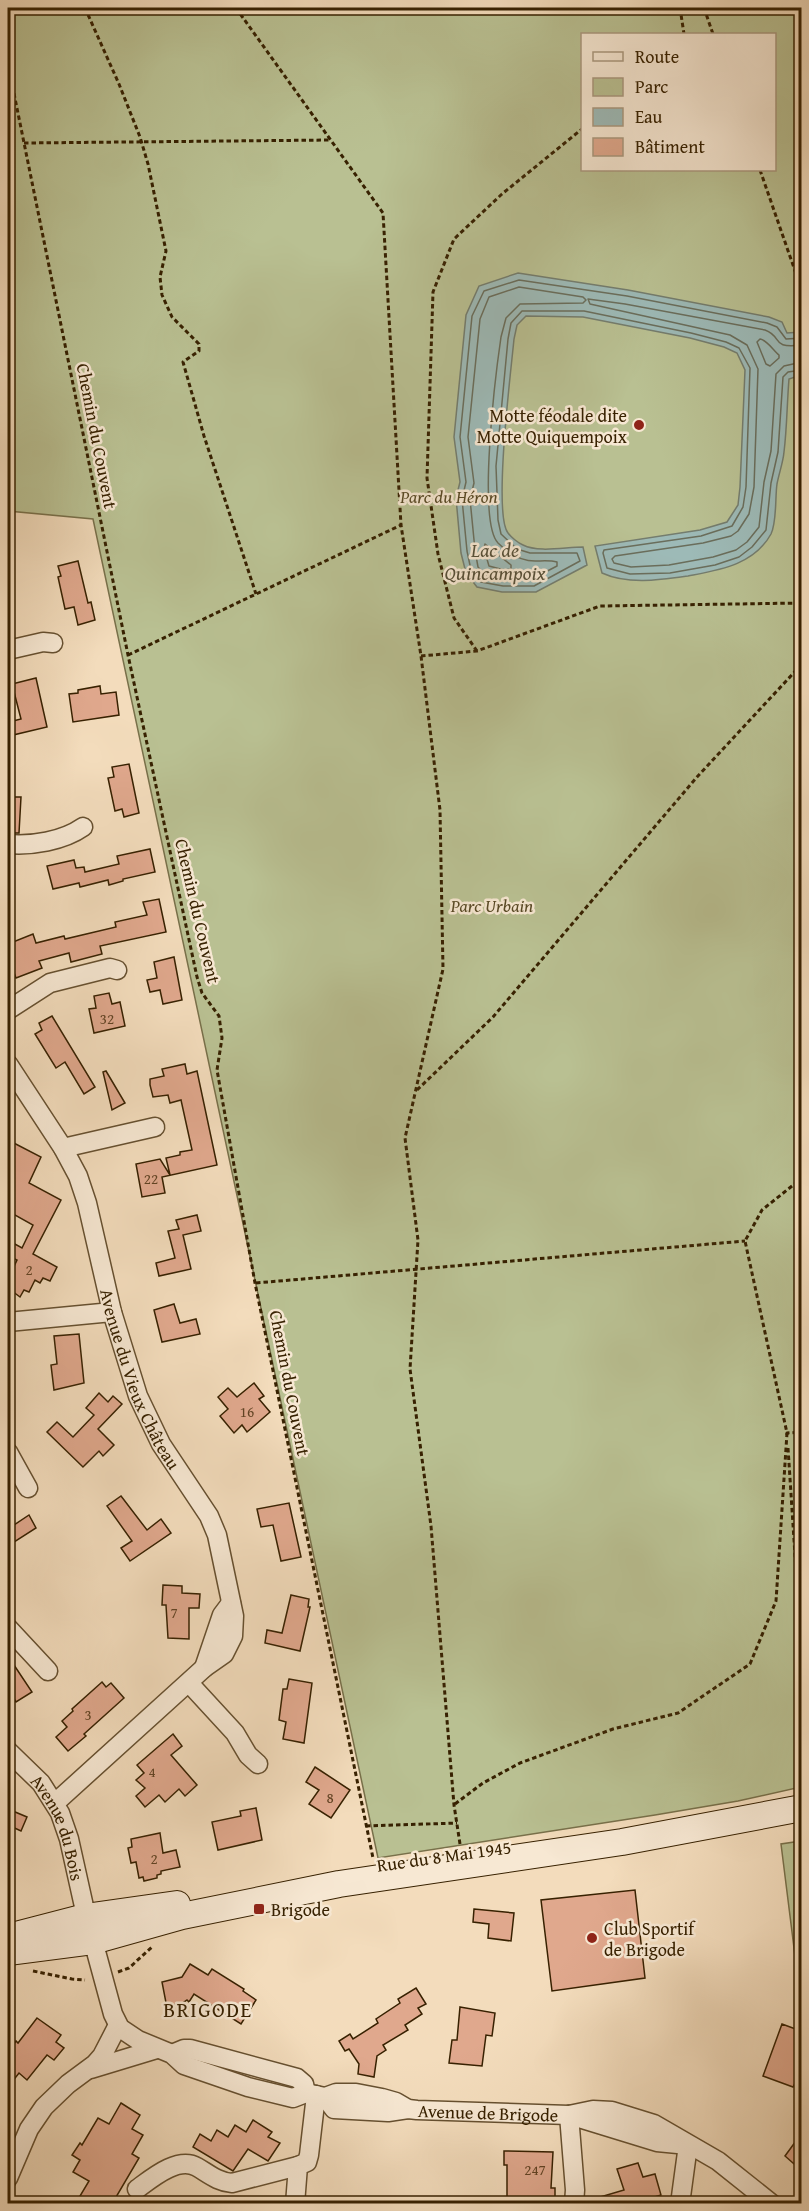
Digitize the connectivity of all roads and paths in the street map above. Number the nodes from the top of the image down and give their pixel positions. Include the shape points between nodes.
1 (85, 8) edge
2 (236, 8) edge
3 (680, 8) edge
4 (704, 8) edge
5 (684, 33) edge
6 (713, 33) edge
7 (8, 64) edge
8 (581, 130) edge
9 (331, 140) junction
10 (141, 142) junction
11 (24, 143) junction
12 (760, 171) edge
13 (801, 291) edge
14 (401, 525) junction
15 (256, 594) junction
16 (801, 603) edge
17 (53, 643) dead end
18 (8, 650) edge
19 (477, 651) junction
20 (128, 655) junction
21 (421, 657) junction
22 (801, 664) edge
23 (83, 827) dead end
24 (8, 843) edge
25 (117, 970) dead end
26 (8, 1010) edge
27 (8, 1064) edge
28 (416, 1091) junction
29 (155, 1127) dead end
30 (63, 1148) junction
31 (801, 1178) edge
32 (745, 1241) junction
33 (416, 1269) junction
34 (255, 1283) junction
35 (112, 1312) junction
36 (8, 1322) edge
37 (801, 1432) edge
38 (787, 1433) junction
39 (8, 1452) edge
40 (28, 1488) dead end
41 (8, 1628) edge
42 (801, 1662) edge
43 (48, 1671) dead end
44 (189, 1683) junction
45 (8, 1751) edge
46 (258, 1764) dead end
47 (801, 1798) edge
48 (55, 1803) junction
49 (454, 1804) junction
50 (801, 1808) edge
51 (457, 1823) junction
52 (366, 1826) junction
53 (470, 1843) dead end
54 (374, 1866) junction
55 (90, 1929) junction
56 (8, 1936) edge
57 (8, 1952) edge
58 (118, 2025) junction
59 (165, 2051) junction
60 (89, 2070) junction
61 (316, 2095) junction
62 (569, 2115) junction
63 (688, 2145) junction
64 (297, 2166) junction
65 (8, 2178) edge
66 (137, 2189) dead end
67 (295, 2204) edge
68 (574, 2204) edge
69 (680, 2204) edge
70 (772, 2204) edge

1 - 10 path
2 - 9 path
3 - 5 path
4 - 6 path
7 - 11 path, Chemin du Couvent
8 - 19 path via 454,239 433,292 427,478 438,554 454,618
9 - 10 path
9 - 14 path via 383,213
10 - 11 path
10 - 15 path via 166,251 160,277 162,295 172,317 199,344 199,351 183,362
11 - 20 path, Chemin du Couvent
12 - 13 path
14 - 15 path
14 - 21 path
15 - 20 path
16 - 19 path via 600,606
17 - 18 street
19 - 21 path
20 - 34 path, Chemin du Couvent via 197,977 202,993 219,1016 222,1038 217,1070
21 - 28 path via 440,810 443,969
22 - 28 path via 697,777 493,1017
23 - 24 street via 74,834 37,843
25 - 26 street via 110,968 50,983
27 - 30 street, Avenue du Vieux Château
28 - 33 path via 405,1138 418,1240
29 - 30 street
30 - 35 street, Avenue du Vieux Château via 87,1203
31 - 32 path via 762,1210
32 - 33 path
32 - 38 path
33 - 34 path
33 - 49 path via 410,1369 431,1526
34 - 52 path, Chemin du Couvent
35 - 36 street
35 - 44 street, Avenue du Vieux Château via 153,1429 214,1525 221,1549 231,1603 222,1616 204,1668
37 - 38 path
38 - 42 path
38 - 49 path via 776,1601 750,1664 678,1713 613,1729 520,1763
39 - 40 street
41 - 43 street
44 - 46 street
44 - 48 street, Avenue du Vieux Château
45 - 48 street, Avenue du Bois
47 - 54 main road, Rue du 8 Mai 1945 via 741,1811
48 - 55 street, Avenue du Bois via 65,1824
49 - 51 path
50 - 55 main road, Rue du 8 Mai 1945 via 622,1842 339,1884 182,1916
51 - 52 path
51 - 53 path via 460,1844
52 - 54 path, Chemin du Couvent
54 - 55 main road, Rue du 8 Mai 1945 via 183,1904
55 - 56 main road, Rue du 8 Mai 1945
55 - 57 main road, Rue du 8 Mai 1945
55 - 58 street
58 - 59 street via 131,2036
58 - 60 street via 102,2056
59 - 60 street
59 - 61 street via 184,2065 248,2087 293,2098
60 - 65 street via 44,2107 29,2129
61 - 62 street, Avenue de Brigode via 333,2109
61 - 64 street via 309,2155 307,2162
62 - 63 street, Avenue de Brigode via 592,2110 627,2114 668,2131
62 - 68 street, Avenue de Brigode
63 - 69 street
63 - 70 street, Avenue de Brigode via 718,2161
64 - 66 street via 224,2183 195,2166 185,2165 163,2171
64 - 67 street

